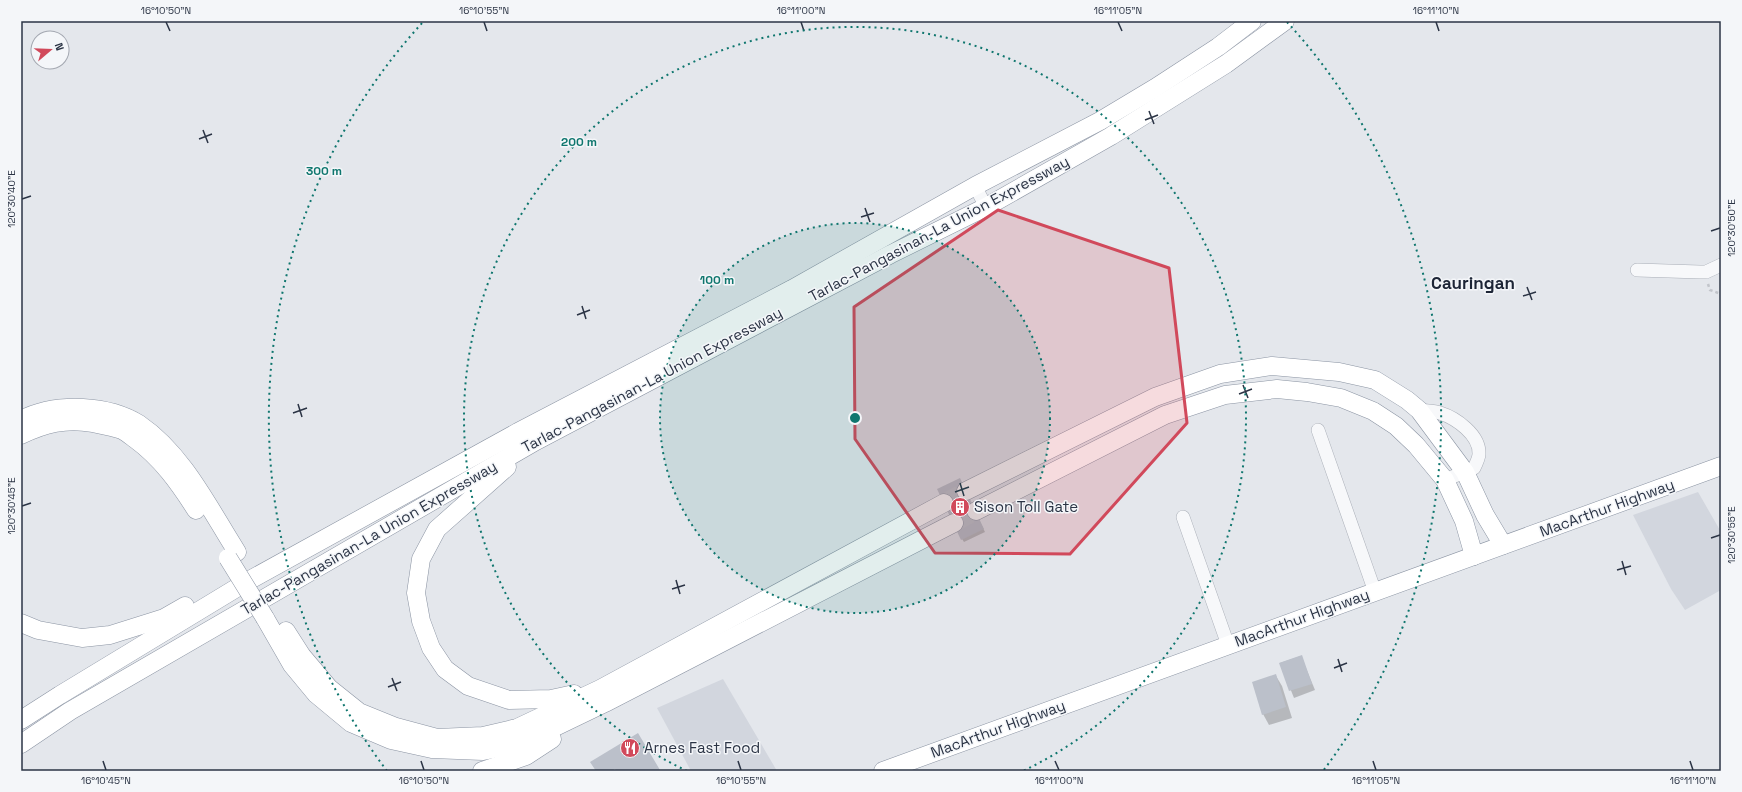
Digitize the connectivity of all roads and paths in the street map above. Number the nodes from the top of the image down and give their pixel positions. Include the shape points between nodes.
1 (1252, 21) edge
2 (1285, 21) edge
3 (975, 186) junction
4 (986, 207) junction
5 (1721, 265) edge
6 (1637, 270) dead end
7 (1419, 410) junction
8 (21, 420) edge
9 (1318, 430) dead end
10 (21, 435) edge
11 (536, 441) junction
12 (1721, 466) edge
13 (1465, 472) junction
14 (1445, 480) junction
15 (966, 491) tunnel mouth
16 (944, 503) tunnel mouth
17 (976, 512) tunnel mouth
18 (1183, 517) dead end
19 (954, 523) tunnel mouth
20 (1503, 545) junction
21 (232, 555) junction
22 (1474, 556) junction
23 (248, 581) junction
24 (1375, 592) junction
25 (21, 623) edge
26 (1228, 645) junction
27 (602, 696) junction
28 (21, 720) edge
29 (21, 744) edge
30 (482, 771) edge
31 (884, 771) edge

1 - 3 highway, Tarlac-Pangasinan-La Union Expressway via 1218,47 1149,92 1100,121
2 - 4 highway, Tarlac-Pangasinan-La Union Expressway via 1165,104
3 - 4 street
3 - 23 highway, Tarlac-Pangasinan-La Union Expressway via 792,288 518,432
4 - 11 highway, Tarlac-Pangasinan-La Union Expressway via 891,254
5 - 6 street via 1706,272
7 - 13 highway
7 - 13 street via 1440,413 1471,433 1480,455 1474,468
7 - 15 highway via 1375,380 1339,372 1272,366 1220,374 1155,397
8 - 21 highway via 53,409 76,408 102,411 138,424 165,447 190,476
9 - 24 street
10 - 21 highway via 54,423 75,420 123,431 157,458
11 - 27 highway via 437,529 421,559 416,593 420,621 431,648 445,669 468,686 509,700
11 - 29 highway, Tarlac-Pangasinan-La Union Expressway via 70,711
12 - 20 highway, MacArthur Highway
13 - 14 street
13 - 20 highway via 1485,515
14 - 17 highway via 1411,440 1396,426 1373,411 1341,398 1277,389 1225,395 1165,415
14 - 22 highway via 1464,520
16 - 27 highway
18 - 26 street
19 - 27 highway
20 - 22 highway, MacArthur Highway
21 - 27 highway via 270,615 329,688 359,712 396,727 437,738 483,736 517,728
22 - 24 highway, MacArthur Highway
23 - 25 highway via 203,596 164,618 110,635 82,638 38,630
23 - 28 highway, Tarlac-Pangasinan-La Union Expressway
24 - 26 highway, MacArthur Highway
26 - 31 highway, MacArthur Highway
27 - 30 highway via 526,756

